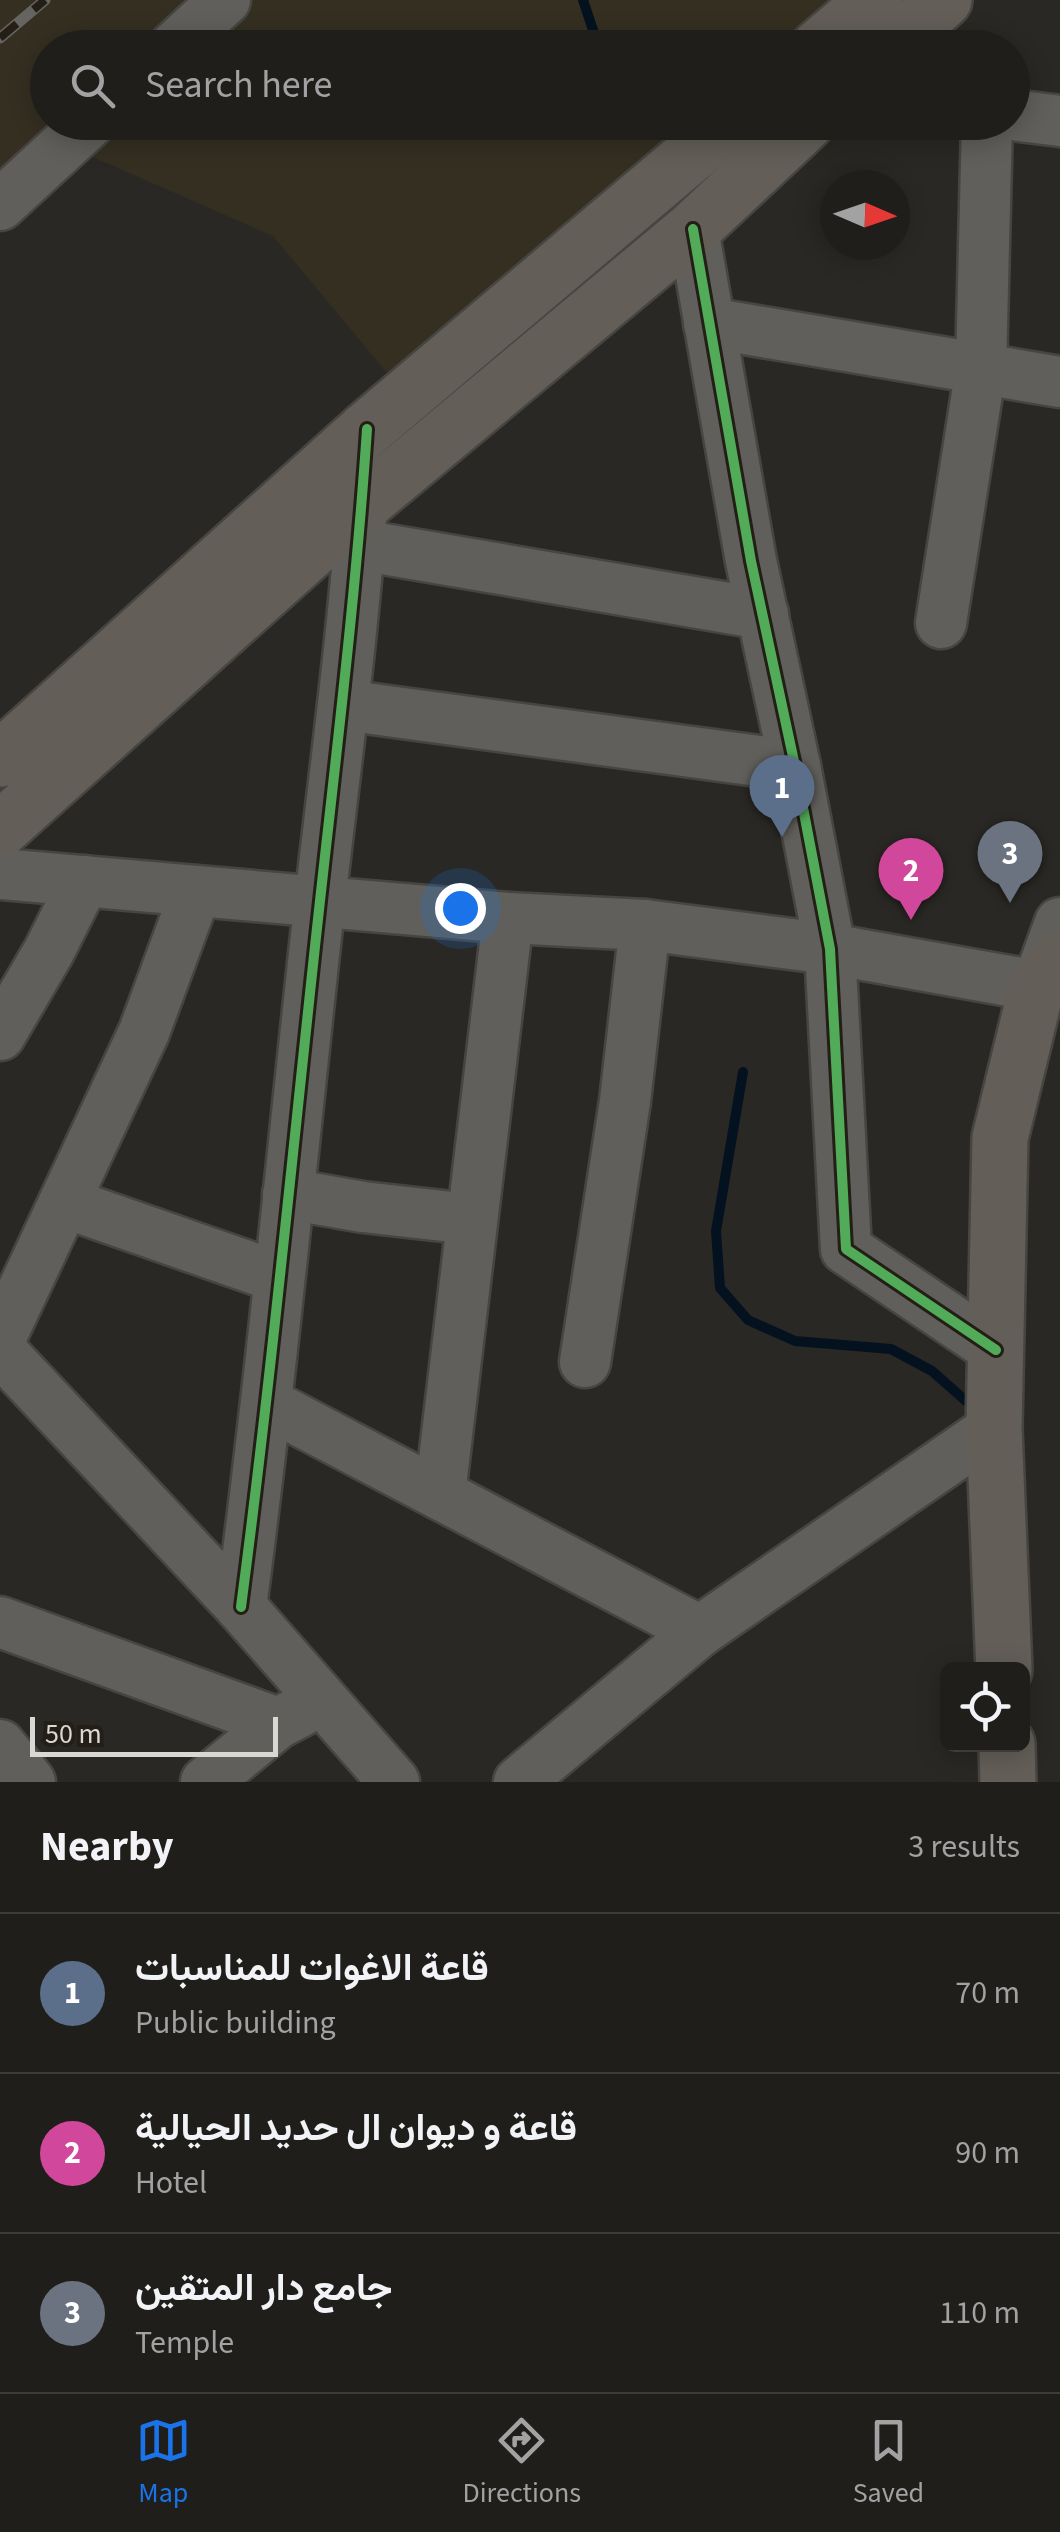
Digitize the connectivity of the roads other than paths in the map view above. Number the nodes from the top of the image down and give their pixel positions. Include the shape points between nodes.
1 (225, 0) edge
2 (874, 0) edge
3 (944, 0) edge
4 (192, 30) edge
5 (839, 30) edge
6 (910, 30) edge
7 (1030, 117) edge
8 (1060, 121) edge
9 (70, 140) edge
10 (709, 140) edge
11 (788, 140) edge
12 (987, 140) edge
13 (0, 205) edge
14 (692, 229) junction
15 (709, 322) junction
16 (981, 368) junction
17 (1060, 382) edge
18 (367, 429) junction
19 (361, 525) junction
20 (762, 614) junction
21 (941, 623) dead end
22 (343, 705) junction
23 (0, 759) edge
24 (795, 766) junction
25 (0, 830) edge
26 (0, 874) edge
27 (84, 881) junction
28 (196, 891) junction
29 (320, 900) junction
30 (508, 918) junction
31 (1060, 923) edge
32 (644, 925) junction
33 (830, 949) junction
34 (1049, 973) edge
35 (0, 1034) edge
36 (288, 1194) junction
37 (66, 1203) junction
38 (470, 1220) junction
39 (278, 1277) junction
40 (996, 1350) junction
41 (2, 1354) edge
42 (584, 1362) dead end
43 (268, 1404) junction
44 (994, 1428) junction
45 (440, 1494) junction
46 (241, 1607) junction
47 (0, 1622) edge
48 (700, 1632) junction
49 (1004, 1662) edge
50 (299, 1712) junction
51 (0, 1745) edge
52 (1006, 1752) edge
53 (30, 1782) edge
54 (206, 1782) edge
55 (394, 1782) edge
56 (519, 1782) edge
57 (1008, 1782) edge

1 - 4 street
2 - 5 main road
3 - 6 main road
7 - 8 street
9 - 13 street
10 - 18 main road
11 - 14 main road
12 - 16 street
14 - 15 street
14 - 19 main road
15 - 16 street
15 - 20 street
16 - 17 street
16 - 21 street
18 - 19 street
18 - 23 main road
19 - 20 street
19 - 22 street
19 - 25 main road
20 - 24 street
22 - 24 street
22 - 29 street
24 - 33 street
26 - 27 street
27 - 28 street
27 - 35 street
28 - 29 street
28 - 37 street via 144,1032
29 - 30 street
29 - 36 street
30 - 32 street
30 - 38 street
31 - 34 street
32 - 33 street
32 - 42 street
33 - 34 street
33 - 40 street via 846,1249
34 - 40 main road via 1000,1138
36 - 38 street
36 - 39 street
37 - 39 street
37 - 41 street
38 - 45 street
39 - 43 street
40 - 44 main road
41 - 46 street
43 - 45 street
43 - 46 street
44 - 48 street
44 - 49 main road
45 - 48 street
46 - 50 street
47 - 50 street
48 - 56 street
50 - 54 street
50 - 55 street
51 - 53 street
52 - 57 main road

